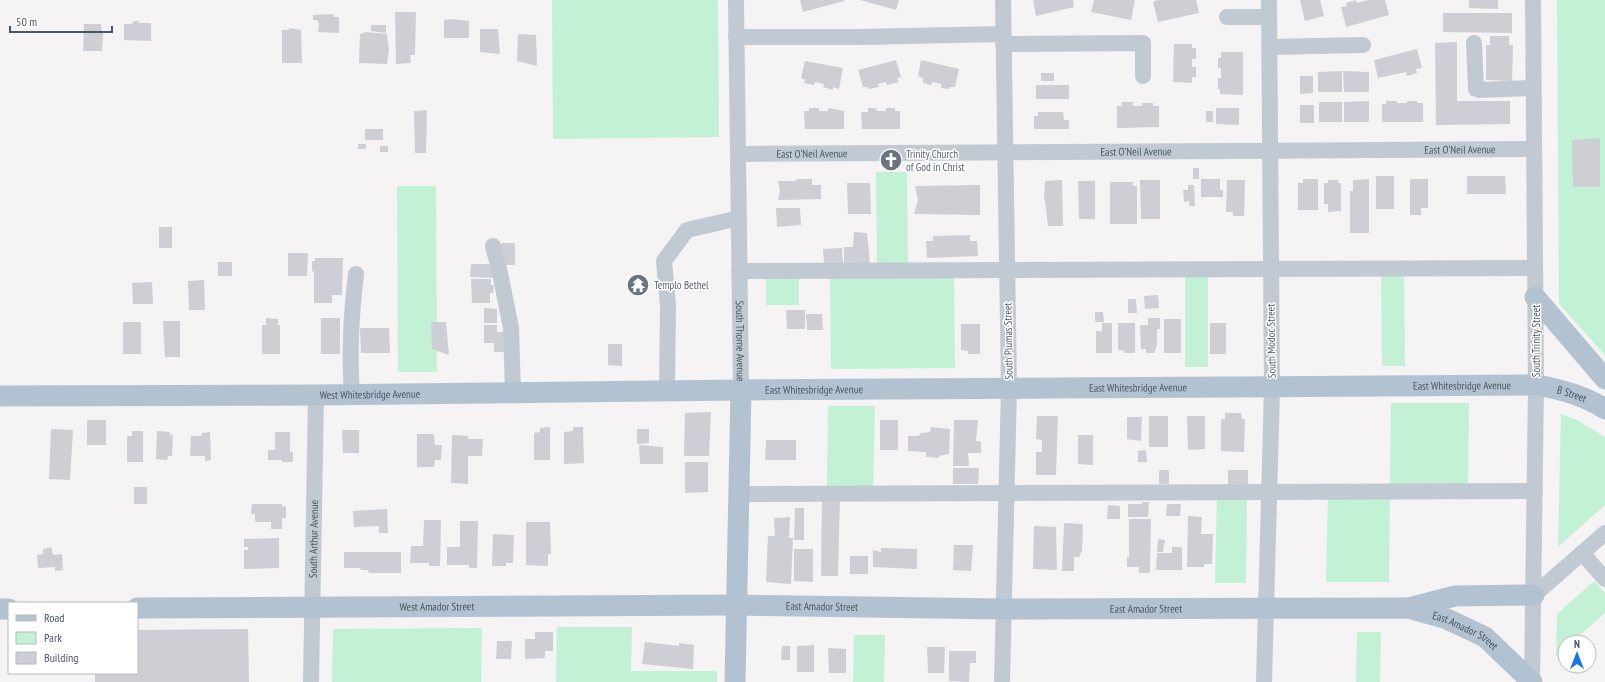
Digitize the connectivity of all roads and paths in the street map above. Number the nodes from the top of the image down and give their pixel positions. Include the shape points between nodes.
1 (736, 0) edge
2 (1003, 0) edge
3 (1269, 0) edge
4 (1533, 0) edge
5 (1226, 17) dead end
6 (1269, 17) junction
7 (736, 37) junction
8 (1004, 39) junction
9 (1474, 43) dead end
10 (1363, 45) dead end
11 (1269, 47) junction
12 (1143, 76) dead end
13 (1533, 88) junction
14 (1534, 149) junction
15 (1270, 151) junction
16 (1005, 153) junction
17 (738, 154) junction
18 (739, 218) junction
19 (493, 246) dead end
20 (1535, 268) junction
21 (1007, 269) junction
22 (1270, 270) junction
23 (739, 272) junction
24 (356, 274) dead end
25 (1536, 297) junction
26 (1605, 379) edge
27 (1536, 385) junction
28 (1009, 388) junction
29 (1272, 388) junction
30 (741, 390) junction
31 (667, 391) junction
32 (513, 393) junction
33 (352, 394) junction
34 (316, 395) junction
35 (0, 396) edge
36 (1605, 410) edge
37 (1268, 491) junction
38 (1535, 491) junction
39 (1006, 492) junction
40 (739, 494) junction
41 (1605, 533) edge
42 (1582, 553) junction
43 (1605, 579) edge
44 (1534, 595) junction
45 (736, 605) junction
46 (312, 607) junction
47 (138, 608) edge
48 (1408, 608) junction
49 (1003, 609) junction
50 (1266, 609) junction
51 (311, 682) edge
52 (735, 682) edge
53 (1002, 682) edge
54 (1264, 682) edge
55 (1532, 682) edge

1 - 7 street, South Thorne Avenue
2 - 8 street, South Plumas Street
3 - 6 street, South Modoc Street
4 - 13 street, South Trinity Street
5 - 6 street
6 - 11 street, South Modoc Street
7 - 8 street
7 - 17 street, South Thorne Avenue
8 - 12 street via 1143,43
8 - 16 street, South Plumas Street
9 - 13 street via 1476,89
10 - 11 street
11 - 15 street, South Modoc Street
13 - 14 street, South Trinity Street
14 - 15 street, East O'Neil Avenue
14 - 20 street, South Trinity Street
15 - 16 street, East O'Neil Avenue
15 - 22 street, South Modoc Street
16 - 17 street, East O'Neil Avenue
16 - 21 street, South Plumas Street
17 - 18 street, South Thorne Avenue
18 - 23 street, South Thorne Avenue
18 - 31 street via 687,230 664,261 668,305
19 - 32 street via 511,328
20 - 22 street
20 - 25 street, South Trinity Street
21 - 22 street
21 - 23 street
21 - 28 street, South Plumas Street
22 - 29 street, South Modoc Street
23 - 30 street, South Thorne Avenue
24 - 33 street via 349,359
25 - 26 main road
25 - 27 street, South Trinity Street
27 - 29 main road, East Whitesbridge Avenue
27 - 36 main road, B Street via 1577,396
27 - 38 street, South Trinity Street
28 - 29 main road, East Whitesbridge Avenue
28 - 30 main road, East Whitesbridge Avenue
28 - 39 street, South Plumas Street
29 - 37 street, South Modoc Street
30 - 31 main road, West Whitesbridge Avenue
30 - 40 main road, South Thorne Avenue
31 - 32 main road, West Whitesbridge Avenue
32 - 33 main road, West Whitesbridge Avenue
33 - 34 main road, West Whitesbridge Avenue
34 - 35 main road, West Whitesbridge Avenue
34 - 46 street, South Arthur Avenue
37 - 38 street
37 - 39 street
37 - 50 street, South Modoc Street
38 - 44 street, South Trinity Street
39 - 40 street
39 - 49 street, South Plumas Street
40 - 45 main road, South Thorne Avenue
41 - 42 street
42 - 43 street
42 - 44 street
44 - 48 main road via 1454,596
44 - 55 street, South Trinity Street
45 - 46 main road, West Amador Street
45 - 49 main road, East Amador Street
45 - 52 main road, South Thorne Avenue
46 - 47 main road, West Amador Street
46 - 51 street, South Arthur Avenue
48 - 50 main road, East Amador Street
48 - 55 main road, East Amador Street via 1447,619 1484,637
49 - 50 main road, East Amador Street
49 - 53 street, South Plumas Street
50 - 54 street, South Modoc Street

